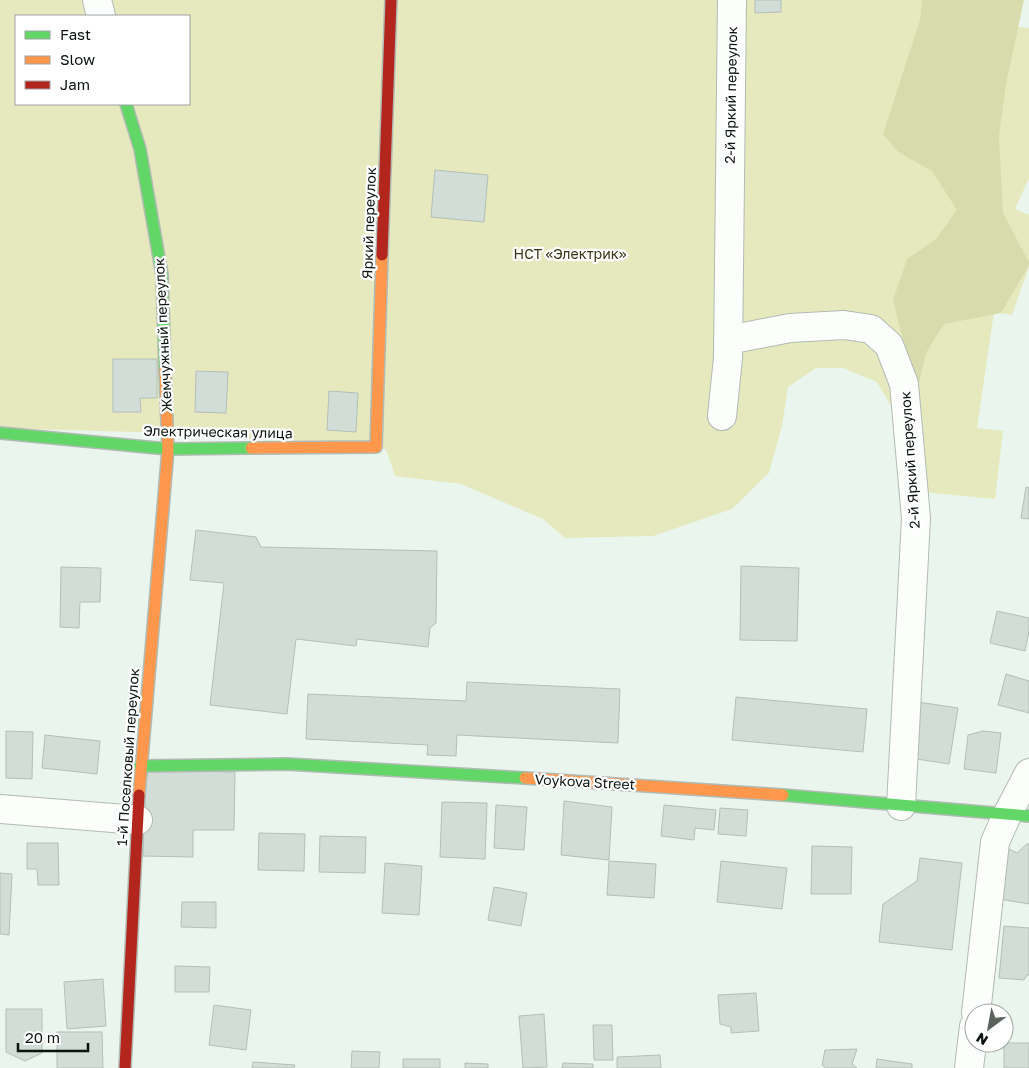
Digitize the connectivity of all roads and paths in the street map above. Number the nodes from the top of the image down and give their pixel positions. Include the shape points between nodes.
1 (97, 0) edge
2 (391, 0) edge
3 (732, 0) edge
4 (101, 15) edge
5 (126, 105) edge
6 (728, 340) junction
7 (722, 416) dead end
8 (0, 433) edge
9 (376, 447) joint
10 (168, 449) junction
11 (140, 766) junction
12 (1029, 773) edge
13 (901, 806) junction
14 (0, 809) edge
15 (1018, 816) edge
16 (138, 820) junction
17 (977, 1003) edge
18 (971, 1053) edge
19 (125, 1068) edge
20 (969, 1068) edge

1 - 4 street
2 - 9 street, Яркий переулок
3 - 6 street, 2-й Яркий переулок
5 - 10 street, Жемчужный переулок via 140,149 162,275
6 - 7 street, 2-й Яркий переулок
6 - 13 street, 2-й Яркий переулок via 790,328 844,325 871,329 889,345 904,384 916,518
8 - 10 street, Электрическая улица
9 - 10 street, Электрическая улица
10 - 11 street, 1-й Поселковый переулок
11 - 13 street, Voykova Street via 287,764 732,791
11 - 16 street, 1-й Поселковый переулок
12 - 15 street
13 - 15 street, Voykova Street
14 - 16 street
15 - 17 street via 995,842
16 - 19 street, 1-й Поселковый переулок
18 - 20 street

